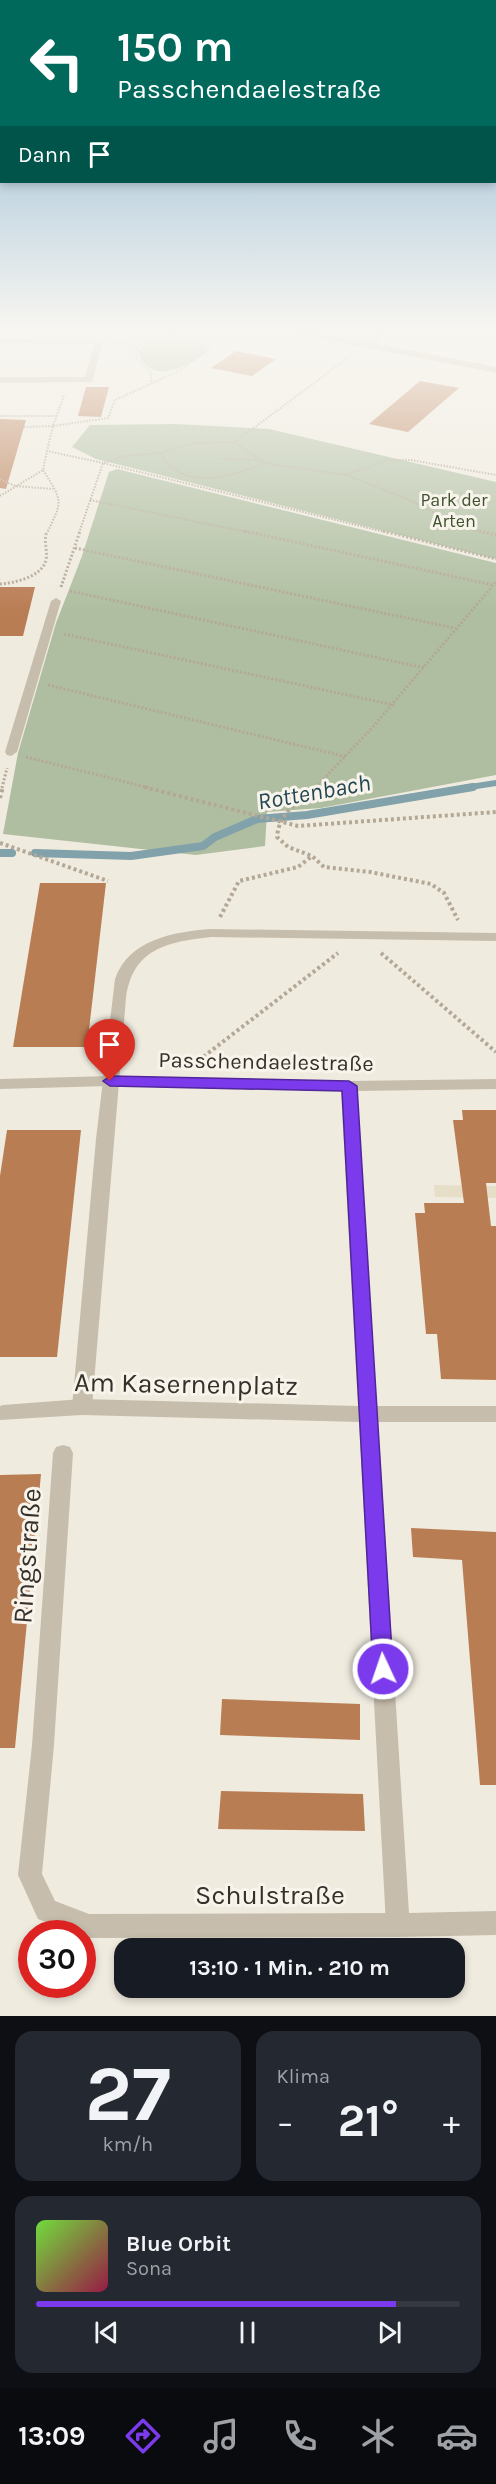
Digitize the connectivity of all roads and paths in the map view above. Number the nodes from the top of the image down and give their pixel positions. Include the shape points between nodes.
1 (53, 423) edge
2 (72, 423) edge
3 (259, 423) edge
4 (52, 426) junction
5 (24, 427) dead end
6 (235, 442) junction
7 (47, 451) junction
8 (160, 453) junction
9 (221, 459) dead end
10 (260, 460) junction
11 (265, 462) junction
12 (102, 463) junction
13 (43, 470) junction
14 (346, 475) junction
15 (496, 475) edge
16 (0, 479) edge
17 (15, 486) junction
18 (54, 489) junction
19 (0, 496) edge
20 (90, 500) junction
21 (496, 535) edge
22 (75, 548) junction
23 (496, 559) edge
24 (0, 584) edge
25 (495, 584) edge
26 (60, 589) junction
27 (56, 601) joint
28 (454, 628) junction
29 (46, 630) junction
30 (425, 668) junction
31 (31, 682) junction
32 (394, 705) junction
33 (11, 752) junction
34 (348, 757) junction
35 (0, 798) edge
36 (496, 812) edge
37 (279, 821) junction
38 (0, 843) edge
39 (312, 856) junction
40 (108, 881) dead end
41 (210, 933) junction
42 (466, 934) junction
43 (361, 935) junction
44 (496, 937) edge
45 (496, 1052) edge
46 (110, 1081) junction
47 (172, 1082) junction
48 (0, 1084) edge
49 (496, 1084) edge
50 (349, 1086) junction
51 (81, 1407) junction
52 (3, 1413) dead end
53 (368, 1414) junction
54 (496, 1414) edge
55 (63, 1453) dead end
56 (47, 1910) joint
57 (496, 1923) edge
58 (398, 1924) junction

1 - 4 path
2 - 4 path
3 - 6 path
4 - 5 path
4 - 7 path
6 - 8 path via 194,442
6 - 10 path
7 - 12 path
7 - 13 path
8 - 11 path via 168,466 196,477 230,476
8 - 12 path via 124,456
9 - 10 path
10 - 11 path
11 - 14 path
12 - 20 path
12 - 23 path
13 - 17 path
13 - 18 path
14 - 15 path via 388,460 411,459
14 - 21 path via 475,530
16 - 17 path
17 - 18 path
17 - 19 path
18 - 24 path via 60,509 45,537 44,565 31,577
20 - 22 path
20 - 25 path
22 - 26 path
22 - 28 path
25 - 28 path
26 - 27 path
26 - 30 path
27 - 29 street
28 - 30 path
29 - 31 street
29 - 32 path
30 - 32 path
31 - 33 street
31 - 34 path
32 - 34 path
33 - 35 path
33 - 37 path
34 - 37 path
36 - 37 path via 308,827
37 - 39 path via 277,837 288,847
38 - 40 path
39 - 41 path via 298,867 239,881
39 - 42 path via 324,867 431,884 444,893
41 - 43 street
41 - 46 street via 176,937 155,945 123,974
42 - 43 street
42 - 44 street
43 - 45 path
43 - 47 path
46 - 47 street, Passchendaelestraße
46 - 48 street, Passchendaelestraße
46 - 51 street
47 - 50 street, Passchendaelestraße
49 - 50 street, Passchendaelestraße
50 - 53 street
51 - 52 street, Am Kasernenplatz
51 - 53 street, Am Kasernenplatz
53 - 54 street, Am Kasernenplatz
53 - 58 street
55 - 56 street, Ringstraße via 30,1875
56 - 58 street, Schulstraße via 89,1926
57 - 58 street, Schulstraße

